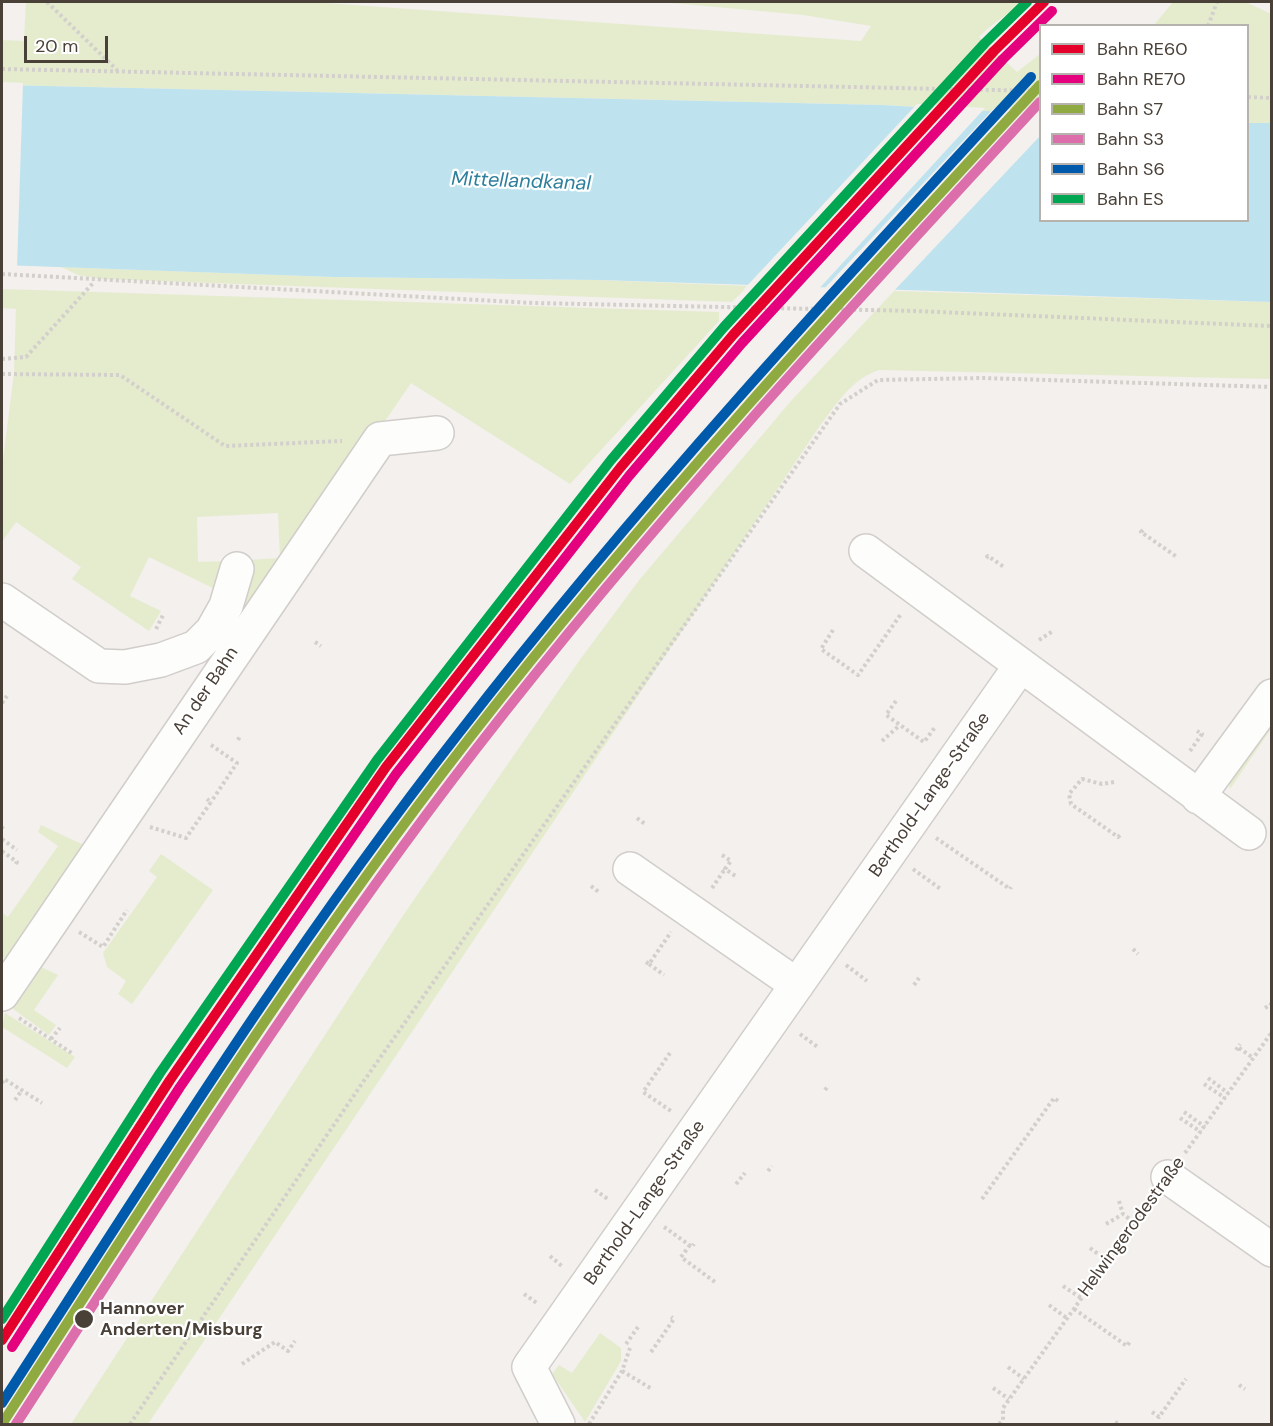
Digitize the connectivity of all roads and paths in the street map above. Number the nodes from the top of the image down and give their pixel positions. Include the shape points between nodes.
1 (47, 2) edge
2 (1217, 2) edge
3 (1209, 24) edge
4 (2, 69) edge
5 (117, 71) junction
6 (1039, 91) edge
7 (1249, 97) edge
8 (1272, 98) edge
9 (2, 274) edge
10 (94, 281) junction
11 (1272, 326) edge
12 (2, 359) edge
13 (2, 374) edge
14 (1272, 387) edge
15 (437, 433) dead end
16 (380, 439) junction
17 (1143, 530) dead end
18 (866, 551) dead end
19 (1177, 557) dead end
20 (987, 558) dead end
21 (1004, 567) dead end
22 (237, 569) dead end
23 (919, 589) junction
24 (2, 600) edge
25 (833, 630) dead end
26 (315, 642) dead end
27 (321, 646) dead end
28 (1021, 664) junction
29 (6, 696) dead end
30 (1272, 696) edge
31 (896, 701) dead end
32 (2, 703) edge
33 (900, 725) junction
34 (936, 726) dead end
35 (882, 741) dead end
36 (211, 745) dead end
37 (1114, 782) dead end
38 (1198, 797) junction
39 (637, 818) dead end
40 (645, 824) dead end
41 (145, 825) dead end
42 (1248, 833) dead end
43 (1120, 835) dead end
44 (932, 836) dead end
45 (2, 839) edge
46 (17, 850) dead end
47 (2, 851) edge
48 (722, 855) dead end
49 (905, 864) dead end
50 (15, 865) dead end
51 (630, 869) dead end
52 (737, 878) dead end
53 (591, 886) dead end
54 (1011, 887) dead end
55 (942, 890) dead end
56 (600, 893) dead end
57 (127, 910) dead end
58 (674, 927) dead end
59 (73, 929) dead end
60 (1133, 949) dead end
61 (1138, 954) dead end
62 (844, 964) dead end
63 (664, 975) dead end
64 (919, 978) dead end
65 (867, 981) dead end
66 (797, 985) junction
67 (914, 985) dead end
68 (8, 1005) edge
69 (790, 1027) dead end
70 (60, 1028) dead end
71 (1272, 1032) edge
72 (51, 1040) junction
73 (1238, 1047) dead end
74 (819, 1048) dead end
75 (670, 1053) dead end
76 (73, 1054) dead end
77 (1253, 1058) junction
78 (2, 1083) edge
79 (22, 1090) junction
80 (1228, 1093) junction
81 (1225, 1098) junction
82 (15, 1100) dead end
83 (1058, 1101) dead end
84 (42, 1102) dead end
85 (666, 1122) dead end
86 (1205, 1126) junction
87 (1201, 1132) junction
88 (772, 1166) dead end
89 (768, 1172) dead end
90 (745, 1173) dead end
91 (1168, 1177) junction
92 (736, 1184) dead end
93 (982, 1199) dead end
94 (1119, 1201) dead end
95 (1123, 1214) junction
96 (1135, 1223) junction
97 (1106, 1224) dead end
98 (663, 1226) dead end
99 (1090, 1248) dead end
100 (1272, 1250) edge
101 (1108, 1261) junction
102 (715, 1281) dead end
103 (1063, 1286) dead end
104 (1081, 1298) junction
105 (1049, 1305) dead end
106 (1074, 1309) junction
107 (671, 1317) dead end
108 (1067, 1318) junction
109 (638, 1327) dead end
110 (1113, 1327) dead end
111 (1109, 1333) junction
112 (1131, 1340) dead end
113 (295, 1341) dead end
114 (626, 1344) dead end
115 (630, 1348) dead end
116 (651, 1352) dead end
117 (242, 1364) dead end
118 (1008, 1367) dead end
119 (622, 1371) junction
120 (1024, 1379) junction
121 (1186, 1379) dead end
122 (1239, 1385) dead end
123 (993, 1388) dead end
124 (652, 1389) dead end
125 (1245, 1389) dead end
126 (1009, 1399) junction
127 (1152, 1412) dead end
128 (1003, 1420) junction
129 (130, 1425) edge
130 (558, 1425) edge
131 (589, 1425) edge
132 (999, 1425) edge
133 (1010, 1425) edge

1 - 5 path
2 - 3 path
4 - 5 path
5 - 6 path
7 - 8 path
9 - 10 path
10 - 11 path via 532,303 914,311
10 - 12 path via 26,357
13 - 16 path via 120,375 225,447
14 - 129 path via 982,378 890,380 878,381 840,404 355,1095
15 - 16 street
16 - 68 street, An der Bahn
17 - 19 path
18 - 23 street
20 - 21 path
22 - 24 street via 226,606 212,631 196,646 160,660 125,667 99,666
23 - 25 path via 858,675 821,649
23 - 28 street
26 - 27 path
28 - 38 street
28 - 66 street, Berthold-Lange-Straße
29 - 32 path
30 - 38 street
31 - 33 path via 886,715
33 - 34 path via 924,742
33 - 35 path
36 - 41 path via 237,763 186,838
37 - 43 path via 1102,784 1082,779 1069,794 1071,804
38 - 42 street
39 - 40 path
44 - 54 path via 992,879
45 - 46 path
47 - 50 path via 17,862
48 - 52 path via 731,861 725,869
49 - 55 path
51 - 66 street
53 - 56 path
57 - 59 path via 103,947
58 - 63 path via 647,963
60 - 61 path
62 - 65 path
64 - 67 path
66 - 130 street, Berthold-Lange-Straße via 529,1367
68 - 72 path
69 - 74 path
70 - 72 path
71 - 77 path, Helwingerodestraße
72 - 76 path
73 - 77 path
75 - 85 path via 643,1092 672,1112
77 - 80 path, Helwingerodestraße
78 - 79 path via 4,1079
79 - 82 path
79 - 84 path
80 - 81 path, Helwingerodestraße
80 - 81 path via 1207,1077 1203,1083
81 - 86 path, Helwingerodestraße
83 - 93 path via 1054,1098
86 - 87 path, Helwingerodestraße
86 - 87 path via 1184,1111 1180,1117
87 - 91 path, Helwingerodestraße
88 - 89 path
90 - 92 path
91 - 96 path, Helwingerodestraße
91 - 100 street
94 - 95 path
95 - 96 path
95 - 97 path
96 - 101 path, Helwingerodestraße
98 - 102 path via 692,1244 681,1257
99 - 101 path
101 - 104 path, Helwingerodestraße
103 - 104 path
104 - 106 path, Helwingerodestraße
105 - 108 path
106 - 108 path, Helwingerodestraße
106 - 111 path
107 - 116 path via 674,1319
108 - 120 path, Helwingerodestraße
109 - 114 path
110 - 111 path
111 - 112 path via 1127,1346
113 - 117 path via 288,1351 275,1342
115 - 119 path
118 - 120 path
119 - 124 path
119 - 131 path
120 - 126 path, Helwingerodestraße
121 - 127 path via 1159,1417
122 - 125 path
123 - 126 path
126 - 128 path, Helwingerodestraße via 1003,1408
128 - 132 path, Helwingerodestraße
128 - 133 path

